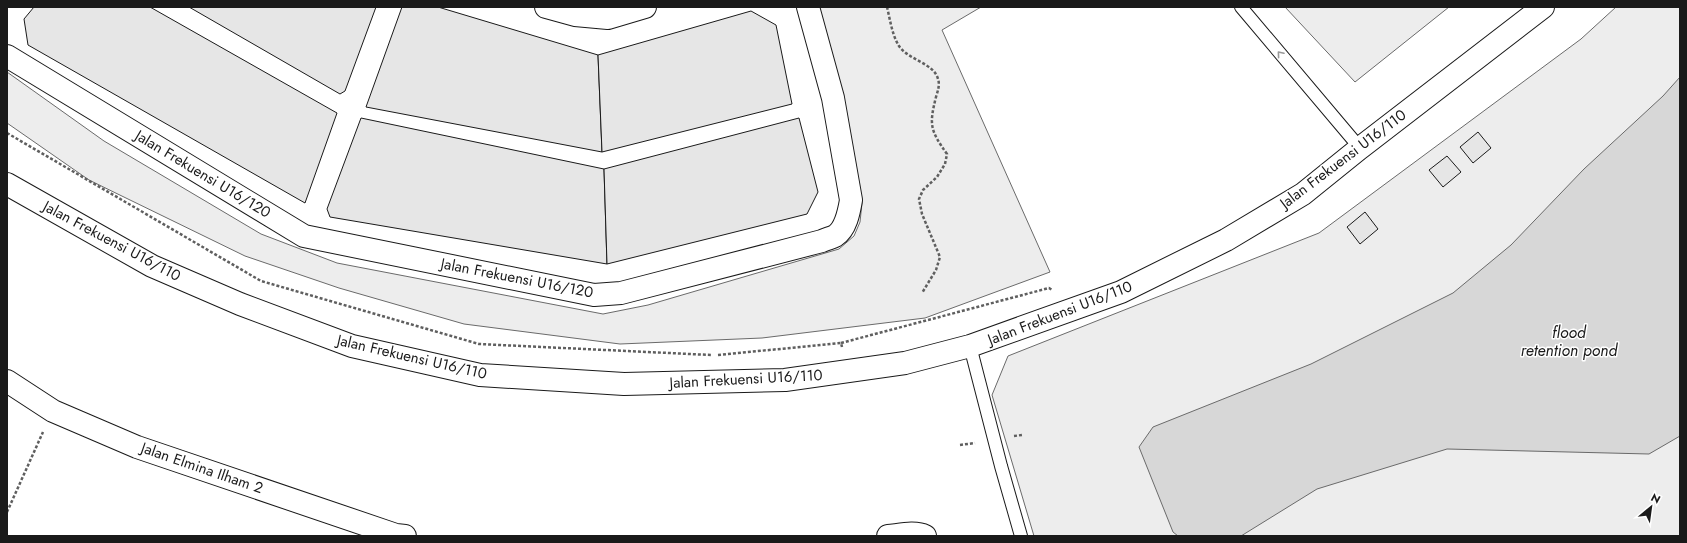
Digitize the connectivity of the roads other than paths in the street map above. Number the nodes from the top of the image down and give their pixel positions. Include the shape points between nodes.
1 (546, 7) edge
2 (645, 7) edge
3 (808, 7) edge
4 (1241, 7) edge
5 (1543, 7) edge
6 (7, 56) edge
7 (1360, 148) junction
8 (7, 184) edge
9 (970, 346) junction
10 (7, 381) edge
11 (405, 536) edge
12 (888, 536) edge
13 (926, 536) edge
14 (1021, 536) edge

1 - 2 street via 575,15 608,18
3 - 6 street, Jalan Frekuensi U16/120 via 833,98 851,200 849,213 836,236 620,293 594,295 304,236
7 -> 4 lane
5 - 7 street, Jalan Frekuensi U16/110
7 - 9 street, Jalan Frekuensi U16/110 via 1303,194 1226,240 1121,292
8 - 9 street, Jalan Frekuensi U16/110 via 152,266 240,304 352,346 480,375 624,384 785,380 905,363
9 - 14 lane
10 - 11 street, Jalan Elmina Ilham 2 via 53,411 137,446
12 - 13 street

